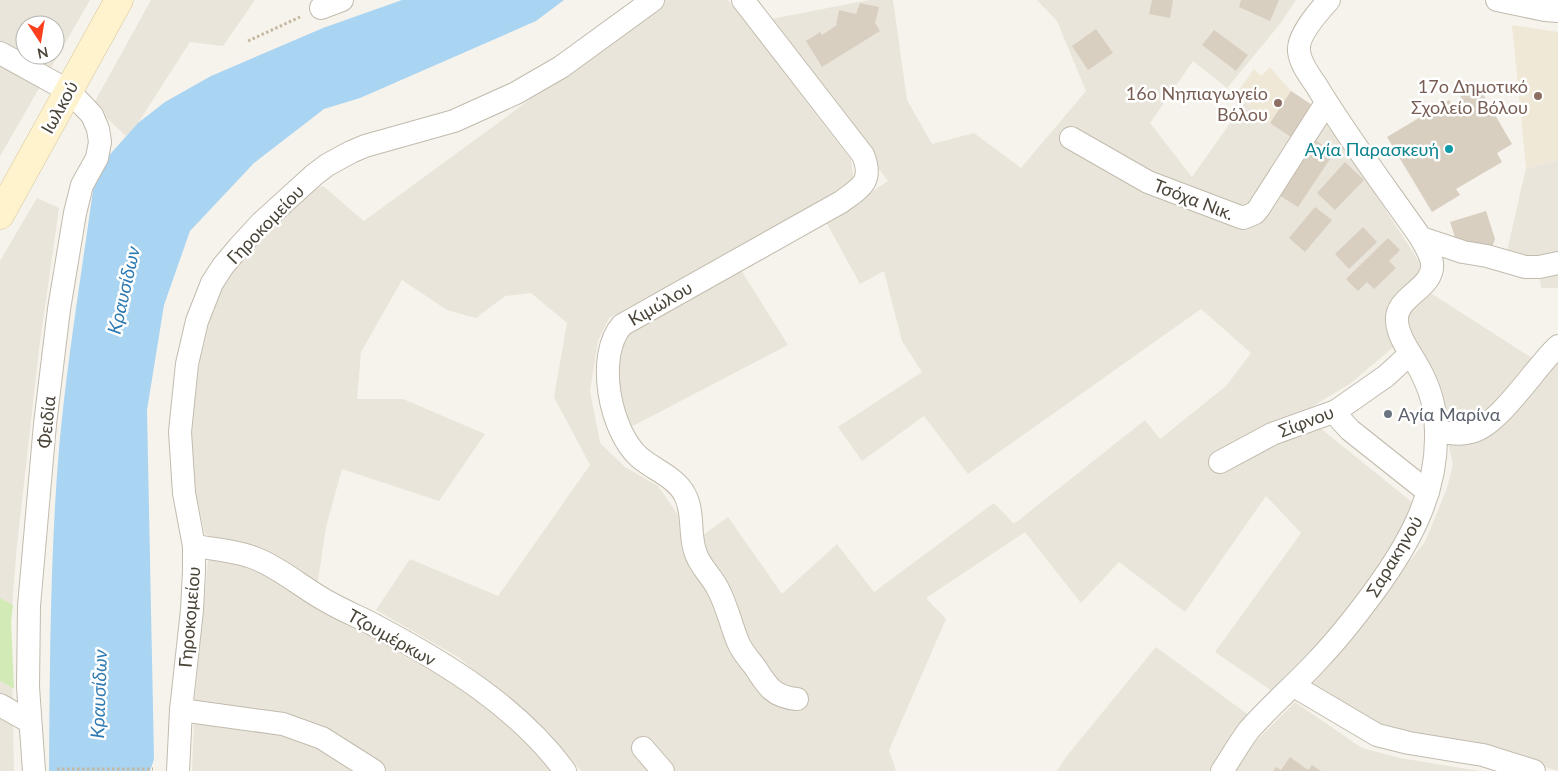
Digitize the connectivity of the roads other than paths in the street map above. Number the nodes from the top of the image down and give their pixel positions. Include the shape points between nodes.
1 (119, 0) edge
2 (342, 0) edge
3 (653, 0) edge
4 (743, 0) edge
5 (1329, 0) edge
6 (1497, 0) edge
7 (321, 8) road end
8 (1554, 8) edge
9 (0, 53) edge
10 (69, 91) junction
11 (1326, 103) junction
12 (1071, 138) dead end
13 (7, 186) edge
14 (0, 215) edge
15 (1421, 238) junction
16 (1558, 263) edge
17 (1558, 346) edge
18 (1410, 354) junction
19 (1336, 412) junction
20 (1436, 432) junction
21 (1220, 462) dead end
22 (1428, 492) junction
23 (194, 546) junction
24 (1294, 686) junction
25 (797, 699) dead end
26 (0, 705) edge
27 (181, 710) junction
28 (30, 722) junction
29 (642, 748) dead end
30 (34, 770) edge
31 (169, 770) edge
32 (374, 771) edge
33 (565, 771) edge
34 (663, 771) edge
35 (1222, 771) edge
36 (1534, 771) edge

1 - 10 main road, Ιωλκού
2 - 7 street
3 - 23 street, Γηροκομείου via 562,67 516,93 454,121 365,146 334,161 286,199 239,247 220,272 203,304 186,364 180,432 186,509
4 - 25 street, Κιμώλου via 863,155 866,182 840,202 622,325 612,339 609,393 619,426 632,450 675,482 685,494 697,558 718,587 745,655 774,693
5 - 11 street, Σαρακηνού via 1312,20 1298,49
6 - 8 street
9 - 10 street, Φειδία
10 - 13 main road, Ιωλκού
10 - 28 street, Φειδία via 92,116 100,142 98,155 79,194 59,310 30,580 27,665
11 - 12 street, Τσόχα Νικ. via 1259,208 1243,218 1148,182
11 - 15 street, Σαρακηνού
13 - 14 main road, Ιωλκού
15 - 16 street via 1462,252 1525,266 1539,268
15 - 18 street, Σαρακηνού via 1432,262 1431,272 1399,309 1396,320
17 - 20 street via 1507,405 1484,426 1466,434
18 - 19 street, Σίφνου via 1386,376
18 - 20 street, Σαρακηνού via 1430,392
19 - 21 street, Σίφνου via 1272,434
19 - 22 street via 1350,430
20 - 22 street, Σαρακηνού via 1433,474
22 - 24 street, Σαρακηνού via 1413,533 1393,564 1343,632
23 - 27 street, Γηροκομείου via 193,593
23 - 33 street, Τζουμέρκων via 257,559 322,599 437,661 515,717
24 - 35 street, Σαρακηνού via 1249,731
24 - 36 street via 1377,735 1467,751
26 - 28 street
27 - 31 street, Γηροκομείου
27 - 32 street via 293,726 322,738
28 - 30 street, Φειδία
29 - 34 street

